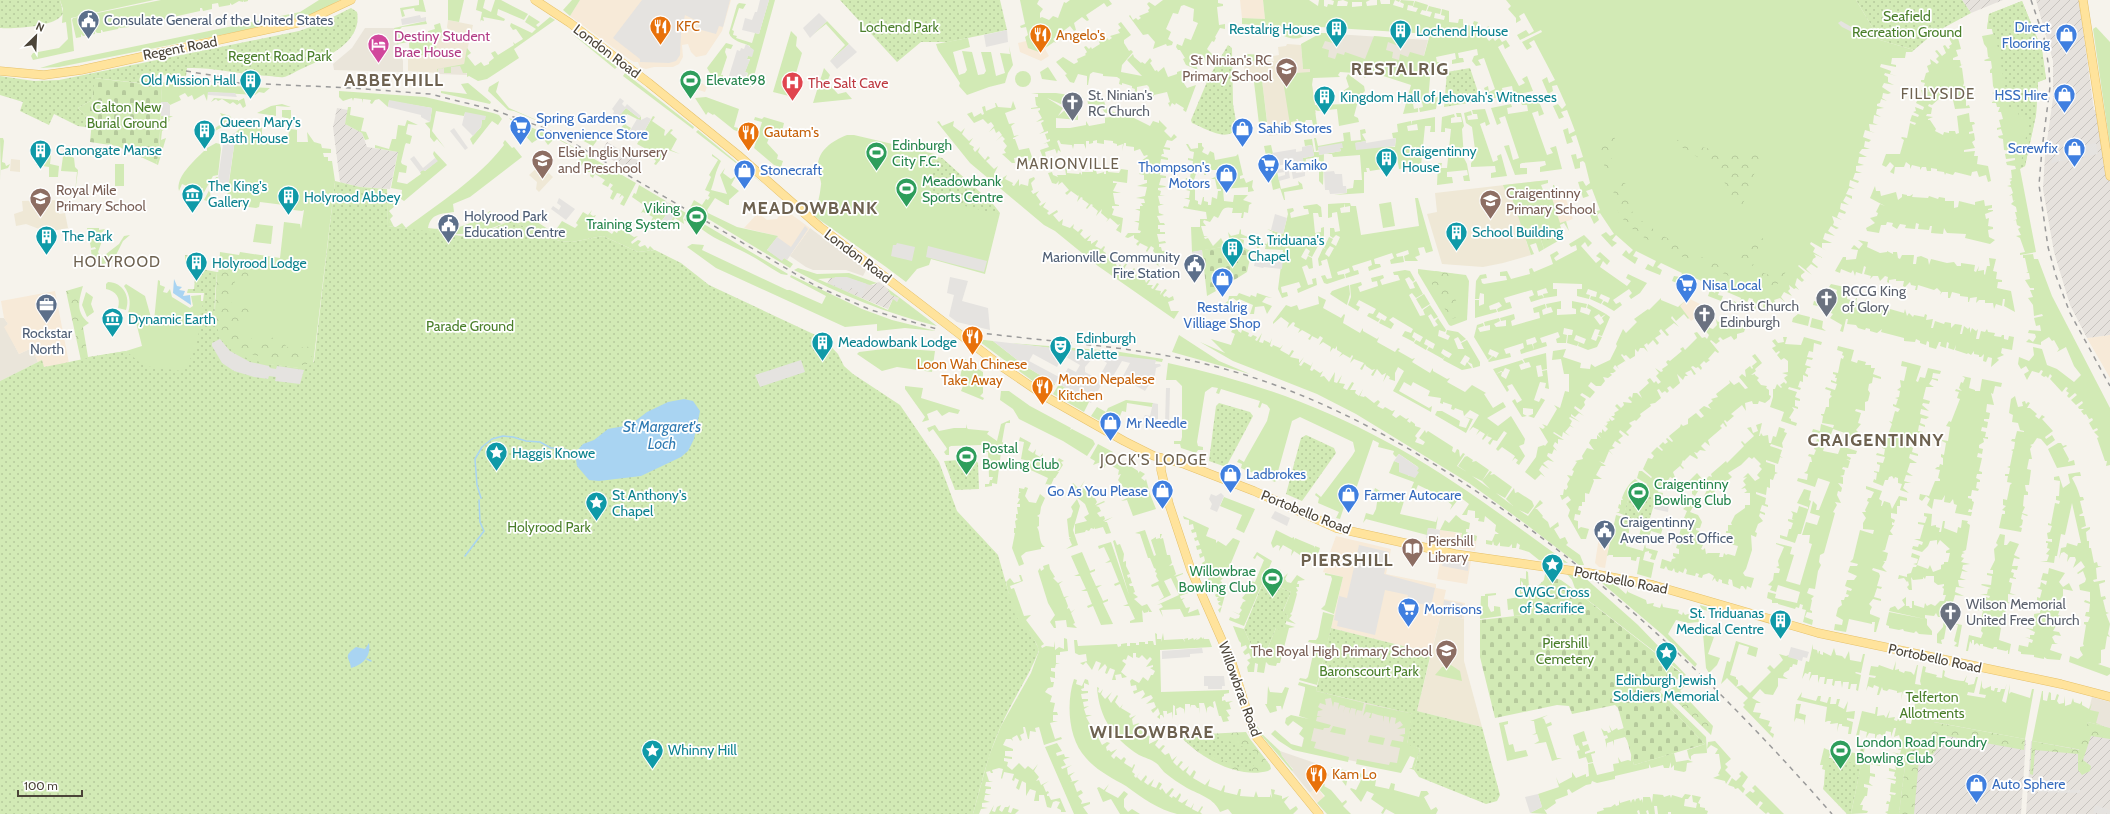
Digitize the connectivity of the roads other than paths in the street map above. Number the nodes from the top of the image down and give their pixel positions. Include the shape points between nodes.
1 (351, 0) edge
2 (535, 0) edge
3 (2083, 0) edge
4 (0, 66) edge
5 (0, 72) edge
6 (29, 74) junction
7 (2110, 176) edge
8 (1160, 458) junction
9 (2110, 696) edge
10 (1318, 814) edge

1 - 6 main road, Regent Road via 306,21 268,30 61,73
2 - 8 main road, London Road via 566,20 701,125 823,230 1001,366 1048,398 1128,444
3 - 7 main road
4 - 6 main road, Regent Road via 19,69
5 - 6 main road, Regent Road
8 - 9 main road, Portobello Road, bridge via 1238,484 1346,531 1455,554 1652,584 1818,633
8 - 10 main road, Willowbrae Road via 1161,474 1169,504 1191,570 1232,663 1254,734

